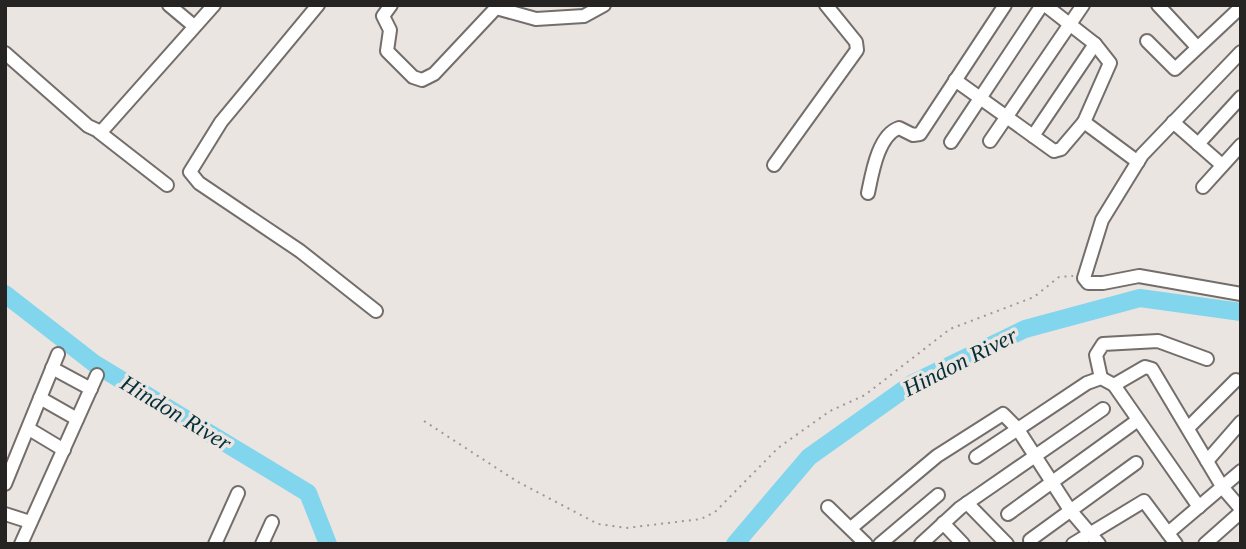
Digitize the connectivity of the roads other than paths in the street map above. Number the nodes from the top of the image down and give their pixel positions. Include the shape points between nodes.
1 (169, 5) edge
2 (214, 5) edge
3 (318, 5) edge
4 (391, 5) edge
5 (604, 5) edge
6 (826, 5) edge
7 (1005, 5) edge
8 (1044, 5) edge
9 (1083, 5) edge
10 (1158, 5) edge
11 (1241, 7) edge
12 (1070, 24) junction
13 (194, 26) junction
14 (1147, 41) dead end
15 (1095, 44) junction
16 (1197, 47) junction
17 (1241, 52) edge
18 (5, 53) edge
19 (955, 80) junction
20 (1241, 97) edge
21 (981, 99) junction
22 (1006, 117) junction
23 (1084, 121) junction
24 (1173, 122) junction
25 (99, 132) junction
26 (1033, 136) junction
27 (990, 141) dead end
28 (951, 142) dead end
29 (1198, 144) junction
30 (1241, 145) edge
31 (1138, 162) junction
32 (774, 164) dead end
33 (1223, 165) junction
34 (167, 185) dead end
35 (1203, 187) dead end
36 (867, 193) dead end
37 (1241, 294) edge
38 (376, 311) dead end
39 (58, 354) dead end
40 (1207, 359) dead end
41 (52, 368) junction
42 (97, 375) dead end
43 (1101, 378) junction
44 (1236, 380) dead end
45 (1114, 385) junction
46 (90, 388) junction
47 (40, 398) junction
48 (1102, 409) dead end
49 (77, 419) junction
50 (1138, 420) junction
51 (1241, 422) edge
52 (1017, 428) junction
53 (1188, 428) junction
54 (29, 429) junction
55 (64, 450) junction
56 (1034, 455) junction
57 (976, 457) dead end
58 (1208, 461) junction
59 (1136, 463) dead end
60 (1241, 471) edge
61 (5, 484) edge
62 (1052, 484) junction
63 (1223, 488) junction
64 (238, 493) dead end
65 (937, 495) dead end
66 (967, 503) junction
67 (828, 507) dead end
68 (1199, 508) junction
69 (1070, 510) junction
70 (1241, 510) edge
71 (5, 514) edge
72 (1008, 514) dead end
73 (30, 522) junction
74 (272, 522) dead end
75 (943, 523) junction
76 (851, 528) junction
77 (1089, 533) junction
78 (1172, 538) edge
79 (1030, 540) dead end
80 (21, 544) edge
81 (215, 544) edge
82 (262, 544) edge
83 (866, 544) edge
84 (880, 544) edge
85 (921, 544) edge
86 (963, 544) edge
87 (1007, 544) edge
88 (1073, 544) edge
89 (1099, 544) edge
90 (1205, 544) edge

1 - 13 street
2 - 13 street
3 - 38 street via 221,122 190,172
4 - 5 street via 383,16 390,30 387,51 412,77 422,80 434,74 496,8 536,19 584,16
6 - 32 street via 856,42 857,50
7 - 19 street
8 - 12 street
8 - 21 street
9 - 12 street
10 - 16 street
11 - 16 street
12 - 15 street
12 - 22 street
13 - 25 street
14 - 16 street via 1175,69
15 - 23 street via 1110,63
15 - 26 street
17 - 24 street
18 - 25 street
19 - 21 street
19 - 36 street via 920,134 892,130 875,162
20 - 29 street
21 - 22 street
21 - 28 street
22 - 26 street
22 - 27 street
23 - 26 street via 1058,152
23 - 31 street
24 - 29 street
24 - 31 street
25 - 34 street
29 - 33 street
30 - 33 street
31 - 37 street via 1102,220 1084,278 1087,283 1139,276
33 - 35 street
39 - 41 street
40 - 43 street via 1158,341 1103,344 1096,355
41 - 46 street
41 - 47 street
42 - 46 street
43 - 45 street
43 - 52 street
44 - 53 street
45 - 50 street
45 - 53 street via 1150,367
46 - 49 street
47 - 49 street
47 - 54 street
48 - 56 street
49 - 55 street
50 - 62 street
50 - 68 street
51 - 58 street
52 - 56 street
52 - 57 street
52 - 76 street via 1008,417 997,415 937,456
53 - 58 street
54 - 55 street
54 - 61 street
55 - 73 street
56 - 62 street
56 - 66 street
58 - 63 street
59 - 69 street
60 - 63 street
62 - 69 street
62 - 72 street
63 - 68 street
63 - 70 street
64 - 81 street
65 - 84 street
66 - 75 street
66 - 87 street
67 - 76 street
68 - 78 street
69 - 77 street
69 - 79 street
70 - 90 street
71 - 73 street
73 - 80 street
74 - 82 street
75 - 85 street
75 - 86 street
76 - 83 street
77 - 78 street via 1144,501
77 - 88 street
77 - 89 street

